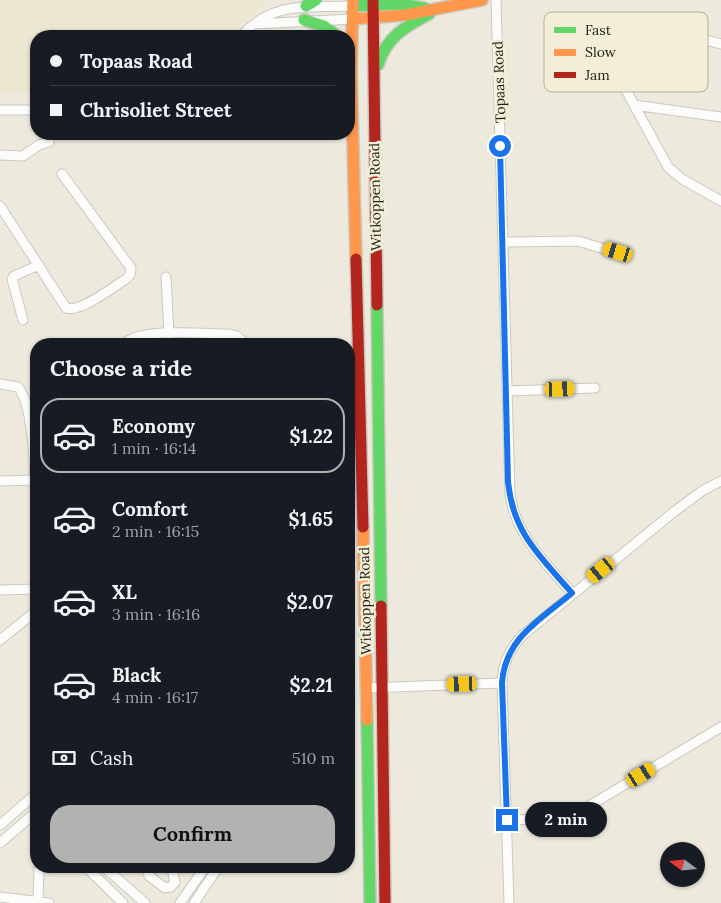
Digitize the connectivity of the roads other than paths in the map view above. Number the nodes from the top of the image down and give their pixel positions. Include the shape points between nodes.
1 (405, 0) edge
2 (482, 0) edge
3 (496, 0) edge
4 (373, 2) edge
5 (311, 3) edge
6 (353, 3) edge
7 (435, 9) junction
8 (374, 18) junction
9 (353, 19) junction
10 (304, 20) junction
11 (252, 24) junction
12 (246, 30) edge
13 (329, 30) edge
14 (352, 30) edge
15 (708, 42) edge
16 (721, 44) edge
17 (374, 83) junction
18 (628, 92) edge
19 (634, 105) junction
20 (0, 110) edge
21 (30, 110) edge
22 (721, 117) edge
23 (352, 140) edge
24 (49, 142) dead end
25 (0, 155) edge
26 (62, 174) dead end
27 (721, 201) edge
28 (0, 209) edge
29 (503, 242) junction
30 (618, 252) dead end
31 (38, 265) junction
32 (166, 277) dead end
33 (23, 320) dead end
34 (169, 334) junction
35 (134, 338) edge
36 (239, 338) edge
37 (0, 384) edge
38 (596, 388) dead end
39 (507, 391) junction
40 (30, 437) edge
41 (30, 480) edge
42 (0, 481) edge
43 (721, 481) edge
44 (30, 589) edge
45 (0, 590) edge
46 (572, 593) junction
47 (30, 616) edge
48 (0, 640) edge
49 (502, 683) junction
50 (383, 687) junction
51 (367, 688) junction
52 (721, 727) edge
53 (30, 798) edge
54 (30, 816) edge
55 (507, 820) junction
56 (0, 825) edge
57 (0, 843) edge
58 (39, 873) edge
59 (92, 873) edge
60 (111, 873) edge
61 (148, 873) edge
62 (172, 873) edge
63 (201, 873) edge
64 (214, 873) edge
65 (0, 897) edge
66 (21, 901) edge
67 (38, 902) junction
68 (49, 903) edge
69 (123, 903) edge
70 (145, 903) edge
71 (180, 903) edge
72 (194, 903) edge
73 (370, 903) edge
74 (384, 903) edge
75 (509, 903) edge

1 - 7 main road
2 - 7 main road
3 - 29 street, Topaas Road
4 - 6 main road
4 - 7 main road
4 - 8 main road, Witkoppen Road
5 - 6 street
5 - 11 street via 274,12
6 - 9 main road, Witkoppen Road
7 - 8 main road
7 - 17 main road via 392,35 382,50
8 - 9 main road
8 - 17 main road, Witkoppen Road
9 - 10 street
9 - 14 main road, Witkoppen Road
10 - 11 street
10 - 13 main road
11 - 12 street
15 - 16 street
17 - 50 main road, Witkoppen Road
18 - 19 street
19 - 22 street
19 - 27 street via 671,171
20 - 21 street
23 - 51 main road, Witkoppen Road
24 - 25 street via 22,156
26 - 31 street via 128,261 132,271 126,279 73,310 66,308
28 - 31 street
29 - 30 street via 578,242
29 - 39 street, Topaas Road
31 - 33 street via 12,279
32 - 34 street
34 - 35 street
34 - 36 street via 229,334
37 - 40 street via 13,385 22,392
38 - 39 street
39 - 46 street, Topaas Road via 508,482 514,516 527,540
41 - 42 street
43 - 46 street via 682,506
44 - 45 street
46 - 49 street via 511,648 504,665
47 - 48 street
49 - 50 street
49 - 55 street
50 - 51 street
50 - 74 main road, Witkoppen Road
51 - 73 main road, Witkoppen Road
52 - 55 street via 574,814 547,819
53 - 56 street
54 - 57 street
55 - 75 street
58 - 67 street
59 - 69 street
60 - 70 street
61 - 62 street via 165,888 174,882
63 - 71 street
64 - 72 street
65 - 66 street
66 - 67 street
67 - 68 street

